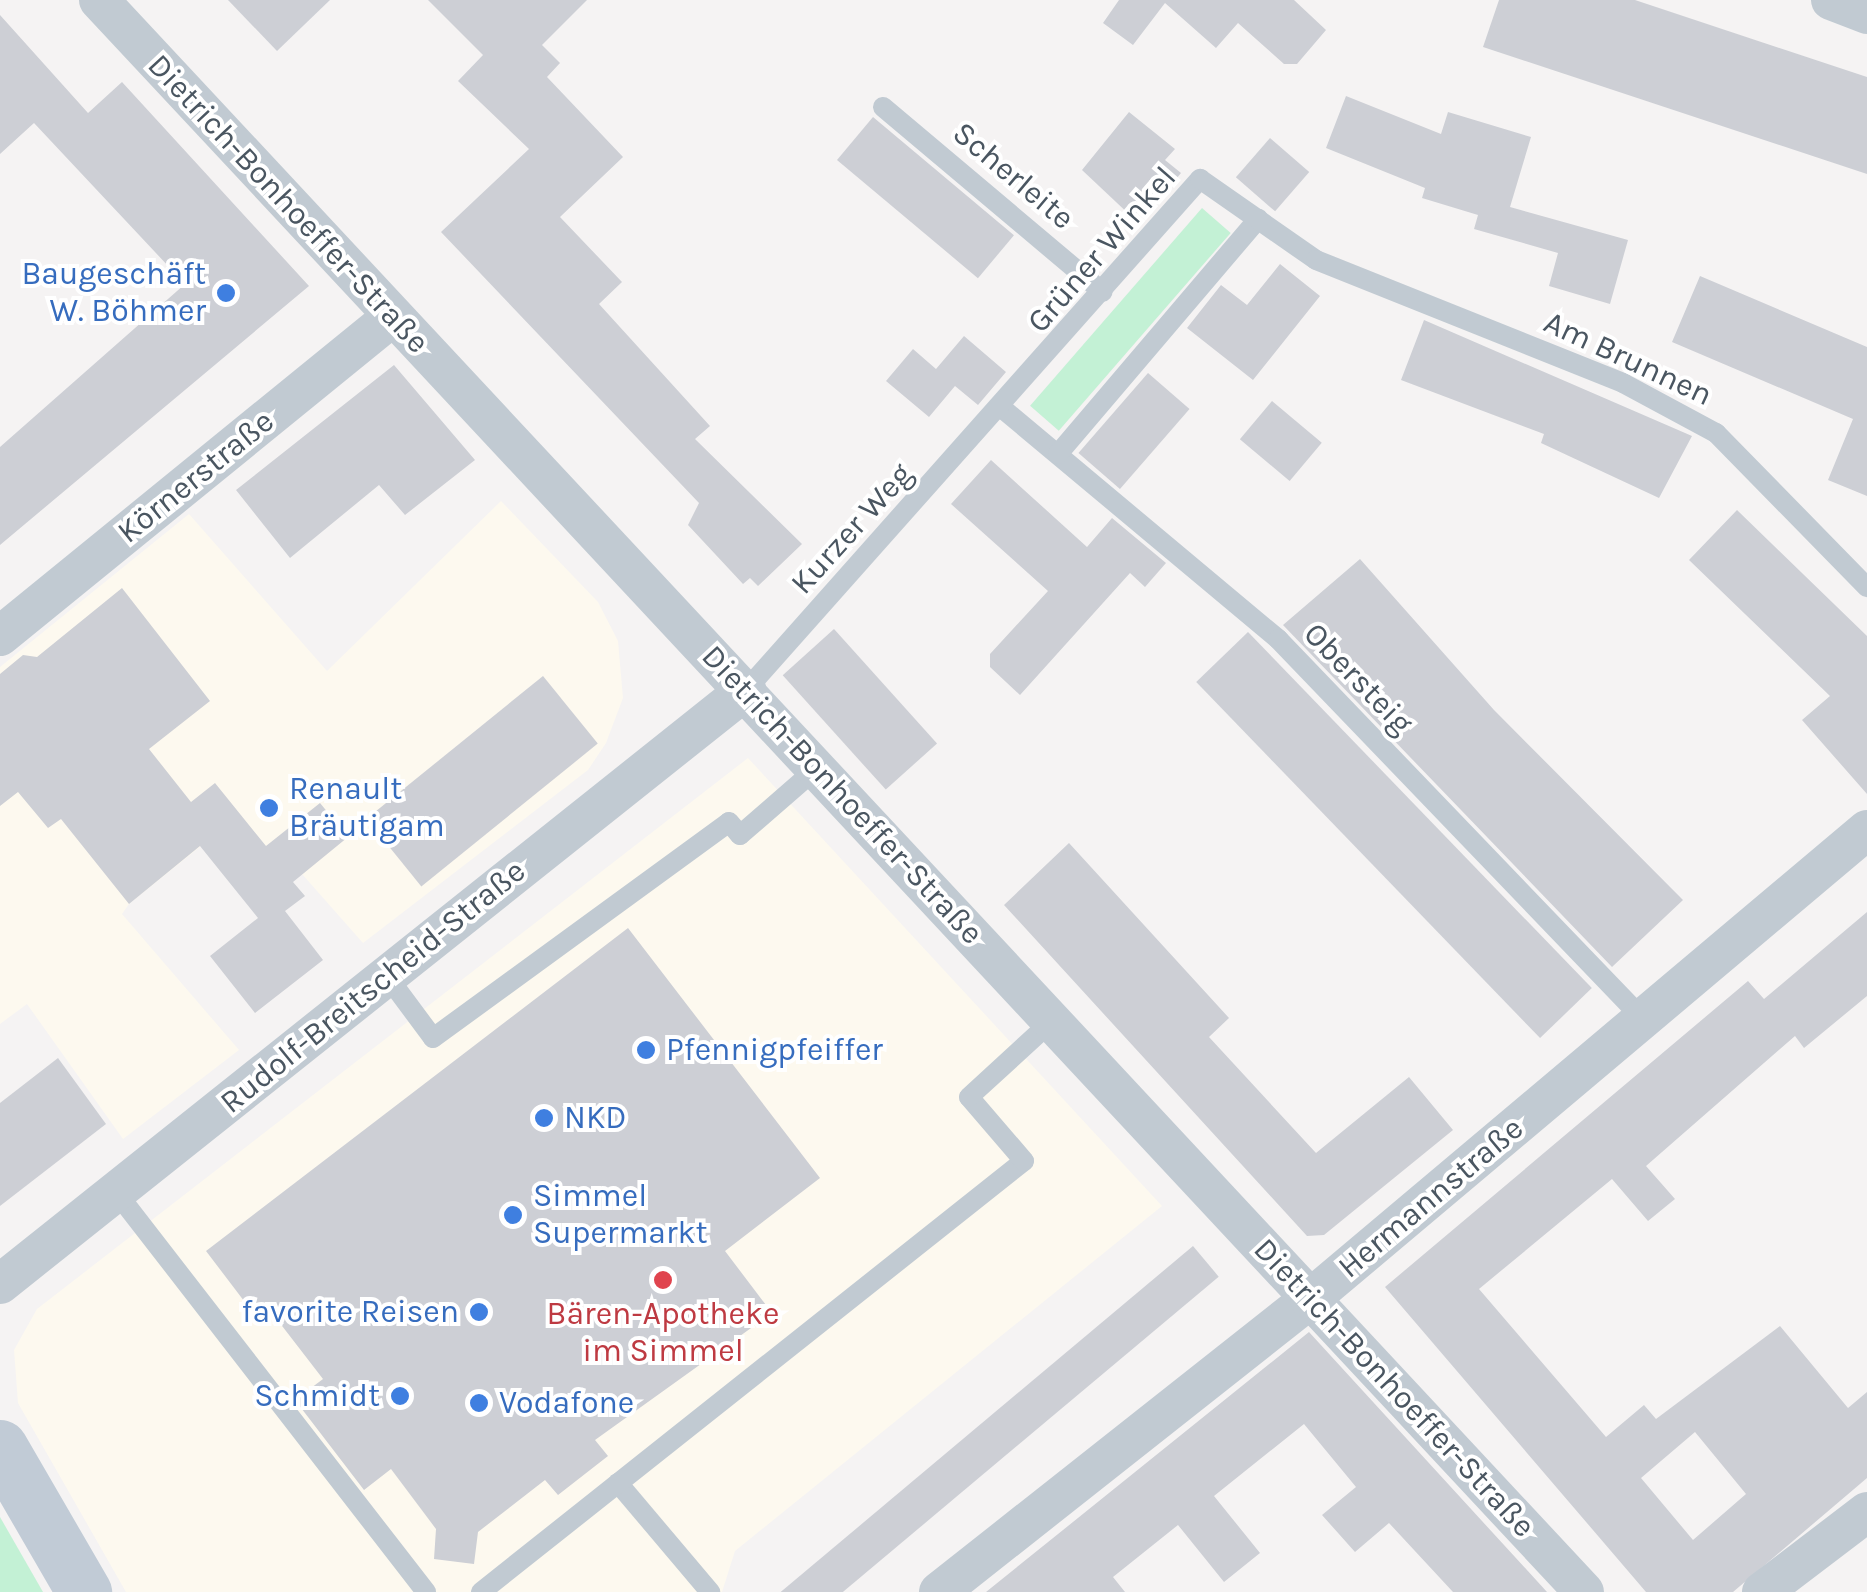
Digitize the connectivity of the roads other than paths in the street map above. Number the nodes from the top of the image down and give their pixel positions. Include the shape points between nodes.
1 (99, 0) edge
2 (1831, 0) edge
3 (1867, 14) edge
4 (883, 106) dead end
5 (1258, 219) junction
6 (1370, 281) joint
7 (1103, 292) junction
8 (392, 318) junction
9 (1002, 409) junction
10 (1058, 454) junction
11 (1867, 587) edge
12 (0, 636) edge
13 (746, 690) junction
14 (818, 768) junction
15 (1867, 830) edge
16 (387, 976) junction
17 (1644, 1020) junction
18 (1052, 1021) junction
19 (116, 1192) junction
20 (0, 1284) edge
21 (1310, 1298) junction
22 (0, 1446) edge
23 (618, 1483) junction
24 (1867, 1512) edge
25 (84, 1592) edge
26 (426, 1592) edge
27 (481, 1592) edge
28 (710, 1592) edge
29 (939, 1592) edge
30 (1584, 1592) edge
31 (1762, 1592) edge

1 - 8 street, Dietrich-Bonhoeffer-Straße
2 - 3 street
4 - 7 lane, Scherleite
5 - 6 lane, Grüner Winkel via 1316,260
5 - 7 lane, Grüner Winkel via 1200,179
5 - 10 lane
6 - 11 lane, Am Brunnen via 1622,384 1716,433
7 - 9 lane, Grüner Winkel
8 - 12 street, Körnerstraße
8 - 13 street, Dietrich-Bonhoeffer-Straße
9 - 10 lane, Obersteig
9 - 13 lane, Kurzer Weg
10 - 17 lane, Obersteig via 1278,639
13 - 14 street, Dietrich-Bonhoeffer-Straße
13 - 16 street, Rudolf-Breitscheid-Straße
14 - 16 lane via 740,835 729,822 433,1038
14 - 18 street, Dietrich-Bonhoeffer-Straße
15 - 17 street, Hermannstraße
16 - 19 street, Rudolf-Breitscheid-Straße
17 - 21 street, Hermannstraße
18 - 21 street, Dietrich-Bonhoeffer-Straße
18 - 23 lane via 968,1098 1024,1161
19 - 20 street, Rudolf-Breitscheid-Straße
19 - 26 lane
21 - 29 street, Hermannstraße
21 - 30 street, Dietrich-Bonhoeffer-Straße
22 - 25 street
23 - 27 lane
23 - 28 lane
24 - 31 street

